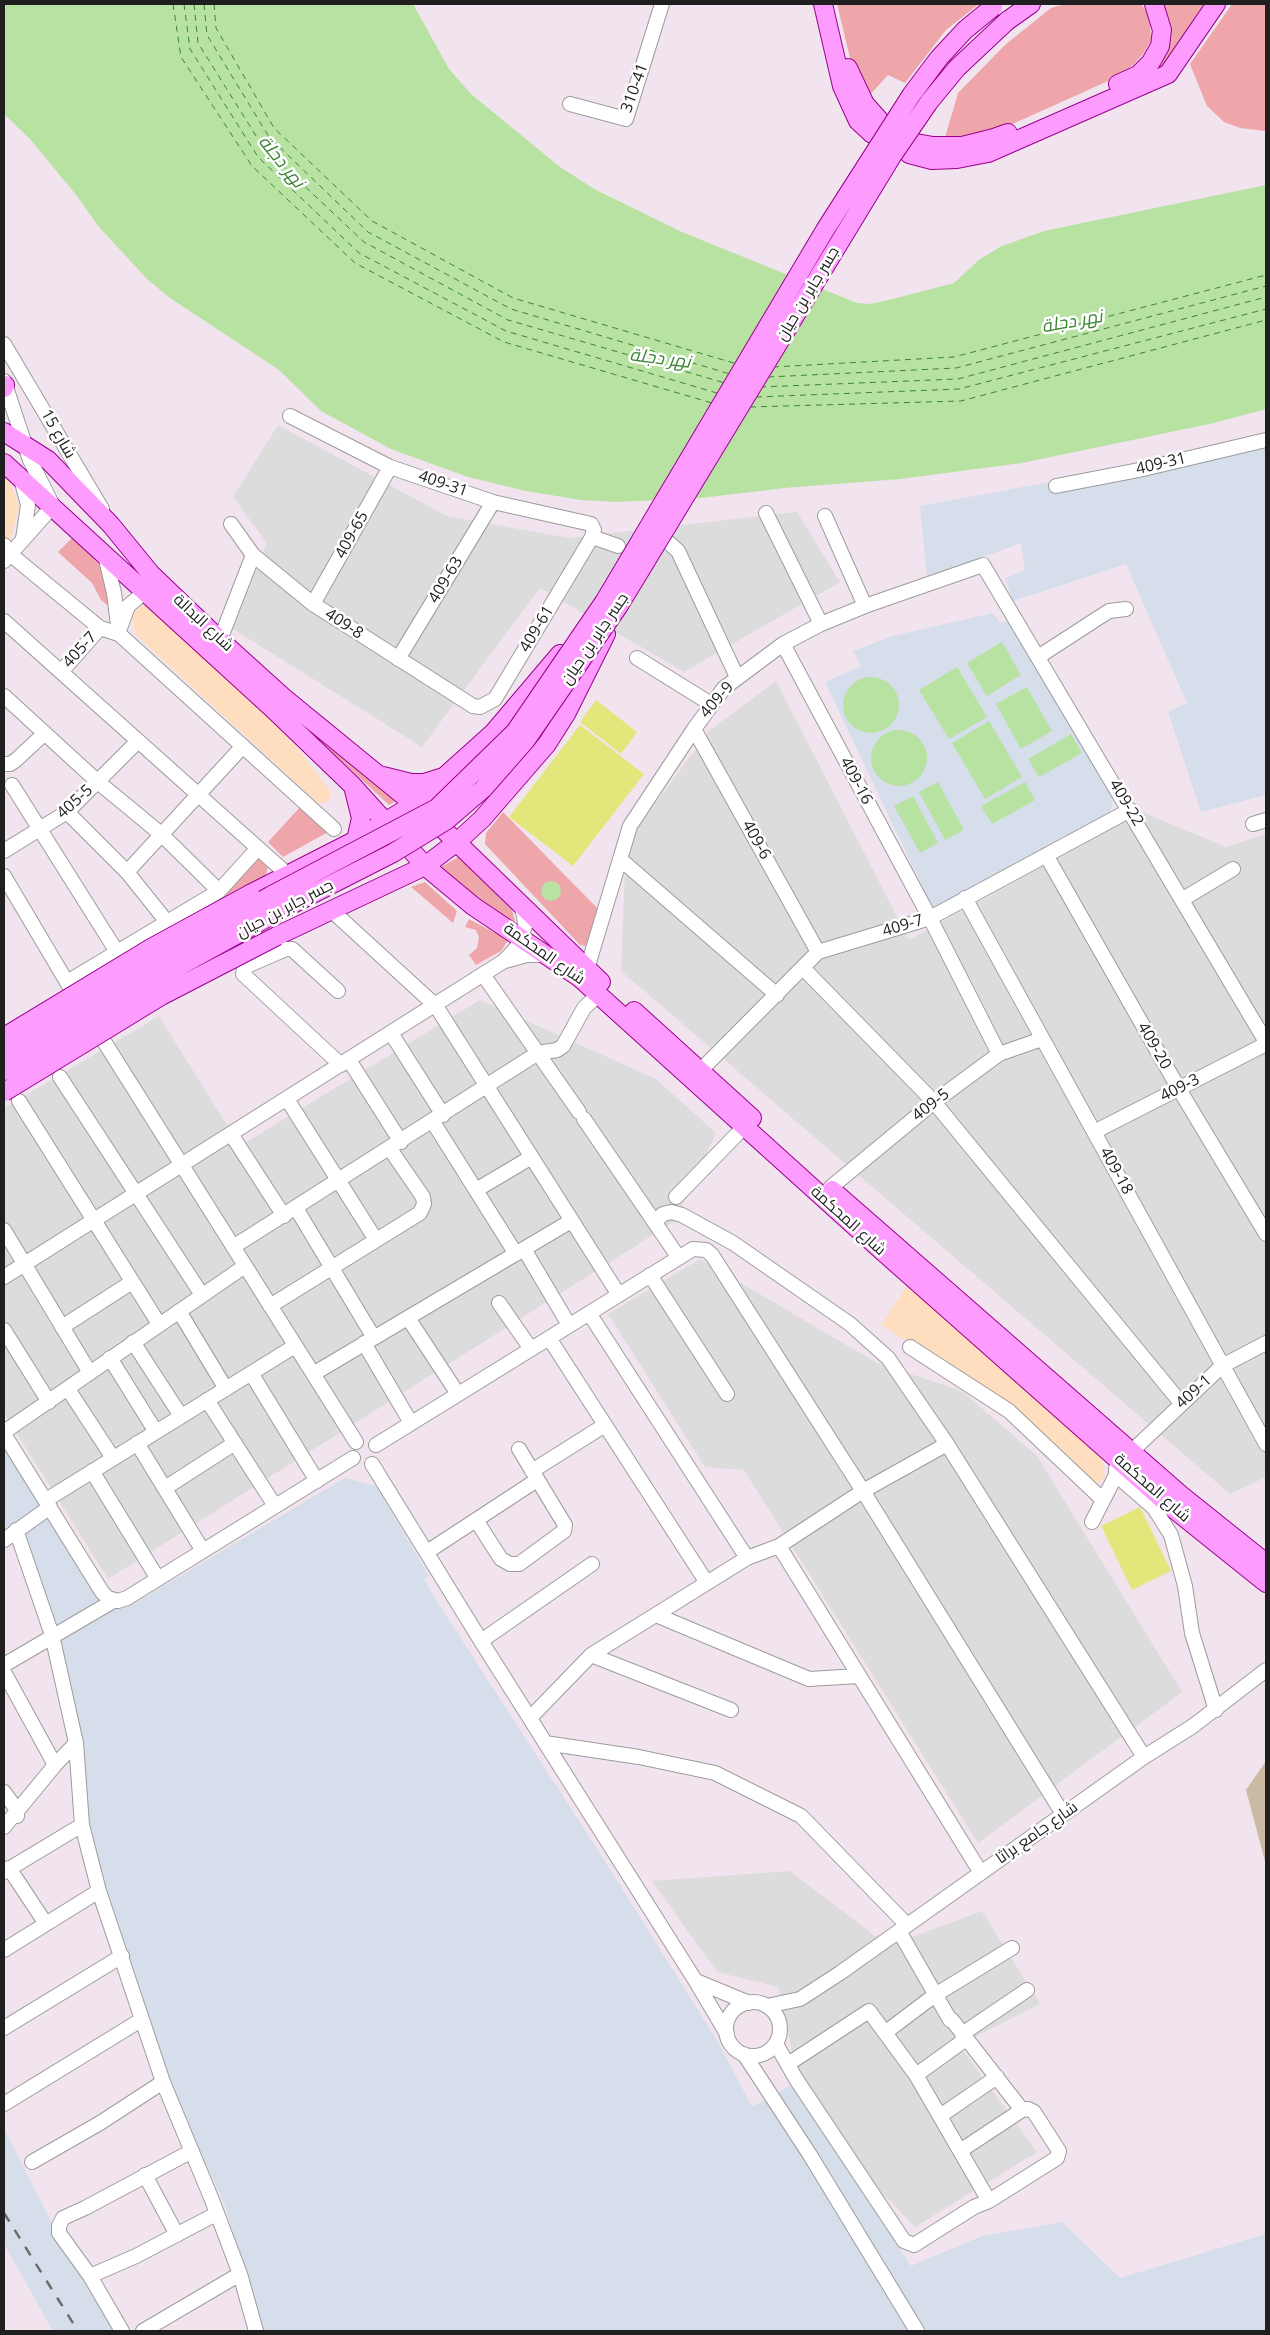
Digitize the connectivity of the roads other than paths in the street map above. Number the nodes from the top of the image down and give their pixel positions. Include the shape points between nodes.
1 (662, 4) edge
2 (823, 4) edge
3 (830, 4) edge
4 (1030, 4) edge
5 (1154, 4) edge
6 (1216, 4) edge
7 (995, 5) edge
8 (570, 104) dead end
9 (4, 344) edge
10 (4, 384) edge
11 (290, 416) dead end
12 (4, 432) edge
13 (1266, 440) edge
14 (24, 443) junction
15 (4, 463) edge
16 (390, 466) junction
17 (21, 478) junction
18 (1056, 486) dead end
19 (494, 502) junction
20 (53, 506) junction
21 (766, 513) dead end
22 (825, 516) dead end
23 (231, 524) dead end
24 (111, 525) junction
25 (592, 537) junction
26 (23, 540) junction
27 (669, 544) dead end
28 (618, 546) dead end
29 (6, 554) edge
30 (105, 555) junction
31 (253, 555) junction
32 (983, 565) joint
33 (149, 594) junction
34 (313, 604) junction
35 (611, 605) junction
36 (866, 606) junction
37 (1126, 609) dead end
38 (4, 621) edge
39 (822, 624) junction
40 (100, 628) junction
41 (119, 634) junction
42 (220, 640) junction
43 (783, 644) junction
44 (1038, 657) junction
45 (398, 658) junction
46 (637, 658) dead end
47 (61, 672) junction
48 (737, 677) junction
49 (4, 696) edge
50 (711, 704) junction
51 (473, 706) joint
52 (694, 729) junction
53 (45, 733) junction
54 (137, 742) junction
55 (242, 746) junction
56 (4, 764) edge
57 (374, 773) junction
58 (448, 775) junction
59 (98, 782) junction
60 (12, 785) dead end
61 (352, 785) junction
62 (198, 794) junction
63 (417, 806) junction
64 (1130, 810) junction
65 (67, 812) junction
66 (388, 825) junction
67 (334, 829) dead end
68 (40, 830) junction
69 (444, 830) dead end
70 (161, 834) junction
71 (356, 840) junction
72 (458, 842) junction
73 (258, 848) junction
74 (411, 850) dead end
75 (4, 851) edge
76 (1046, 855) junction
77 (620, 859) junction
78 (425, 866) junction
79 (1233, 869) dead end
80 (127, 872) junction
81 (287, 874) junction
82 (4, 876) edge
83 (219, 890) junction
84 (966, 898) junction
85 (1183, 899) junction
86 (520, 904) junction
87 (330, 909) junction
88 (930, 918) junction
89 (167, 922) junction
90 (522, 937) junction
91 (117, 952) junction
92 (818, 952) junction
93 (546, 954) junction
94 (504, 961) junction
95 (803, 968) junction
96 (587, 969) junction
97 (484, 976) junction
98 (67, 982) junction
99 (338, 991) dead end
100 (598, 995) junction
101 (777, 995) junction
102 (78, 1000) dead end
103 (436, 1006) junction
104 (95, 1027) dead end
105 (392, 1033) junction
106 (4, 1037) edge
107 (1042, 1040) junction
108 (1266, 1043) edge
109 (538, 1053) junction
110 (999, 1054) junction
111 (4, 1056) edge
112 (345, 1063) junction
113 (4, 1071) edge
114 (700, 1071) junction
115 (60, 1077) dead end
116 (488, 1086) junction
117 (1179, 1089) junction
118 (4, 1092) edge
119 (287, 1099) junction
120 (19, 1101) dead end
121 (934, 1102) junction
122 (438, 1119) junction
123 (744, 1127) junction
124 (1094, 1132) junction
125 (231, 1134) junction
126 (395, 1146) junction
127 (530, 1158) junction
128 (182, 1165) junction
129 (338, 1182) junction
130 (830, 1188) junction
131 (476, 1190) junction
132 (136, 1194) junction
133 (676, 1197) dead end
134 (296, 1208) junction
135 (284, 1216) junction
136 (94, 1220) junction
137 (571, 1221) junction
138 (655, 1222) junction
139 (4, 1230) edge
140 (717, 1234) junction
141 (1266, 1234) edge
142 (376, 1240) junction
143 (234, 1247) junction
144 (706, 1250) junction
145 (520, 1251) junction
146 (679, 1258) junction
147 (24, 1264) junction
148 (245, 1266) junction
149 (331, 1268) junction
150 (650, 1275) junction
151 (4, 1277) edge
152 (132, 1282) junction
153 (202, 1295) junction
154 (619, 1295) junction
155 (499, 1303) dead end
156 (270, 1306) junction
157 (179, 1311) junction
158 (589, 1313) junction
159 (408, 1318) junction
160 (159, 1324) junction
161 (569, 1325) junction
162 (62, 1327) junction
163 (4, 1330) edge
164 (549, 1338) junction
165 (369, 1341) junction
166 (134, 1342) junction
167 (1266, 1343) edge
168 (295, 1346) junction
169 (910, 1346) dead end
170 (531, 1349) junction
171 (110, 1358) junction
172 (1222, 1366) junction
173 (90, 1373) junction
174 (251, 1373) junction
175 (313, 1374) junction
176 (68, 1389) junction
177 (226, 1389) junction
178 (458, 1394) junction
179 (727, 1394) dead end
180 (208, 1400) junction
181 (49, 1402) junction
182 (1181, 1403) junction
183 (181, 1416) junction
184 (411, 1423) junction
185 (605, 1425) junction
186 (156, 1432) junction
187 (4, 1433) edge
188 (356, 1442) junction
189 (235, 1443) junction
190 (137, 1444) junction
191 (947, 1444) junction
192 (1266, 1444) edge
193 (376, 1445) junction
194 (518, 1449) dead end
195 (113, 1458) junction
196 (353, 1458) junction
197 (1123, 1462) junction
198 (372, 1464) junction
199 (92, 1472) junction
200 (534, 1476) junction
201 (317, 1481) junction
202 (165, 1488) junction
203 (863, 1491) junction
204 (1103, 1500) junction
205 (48, 1504) junction
206 (275, 1506) junction
207 (476, 1520) junction
208 (1092, 1522) dead end
209 (16, 1530) junction
210 (4, 1540) edge
211 (779, 1546) junction
212 (203, 1551) junction
213 (427, 1552) junction
214 (747, 1558) junction
215 (1266, 1563) edge
216 (592, 1564) dead end
217 (158, 1579) junction
218 (707, 1583) junction
219 (1266, 1583) edge
220 (115, 1600) junction
221 (656, 1615) junction
222 (52, 1636) junction
223 (480, 1641) junction
224 (591, 1655) junction
225 (4, 1665) edge
226 (1266, 1670) edge
227 (4, 1672) edge
228 (859, 1676) junction
229 (731, 1710) dead end
230 (1216, 1710) junction
231 (530, 1718) junction
232 (76, 1743) junction
233 (545, 1743) junction
234 (1144, 1757) junction
235 (55, 1765) junction
236 (4, 1792) edge
237 (17, 1813) junction
238 (1063, 1814) junction
239 (82, 1825) junction
240 (4, 1827) edge
241 (6, 1870) edge
242 (981, 1873) junction
243 (99, 1891) junction
244 (46, 1924) junction
245 (903, 1928) junction
246 (1012, 1948) dead end
247 (4, 1950) edge
248 (122, 1956) junction
249 (696, 1980) junction
250 (1027, 1990) dead end
251 (807, 1995) junction
252 (935, 1995) junction
253 (749, 2003) junction
254 (767, 2006) junction
255 (141, 2020) junction
256 (4, 2028) edge
257 (886, 2032) junction
258 (727, 2034) junction
259 (964, 2036) junction
260 (778, 2037) junction
261 (744, 2054) junction
262 (788, 2064) junction
263 (916, 2075) junction
264 (997, 2077) junction
265 (163, 2082) junction
266 (4, 2104) edge
267 (1022, 2110) junction
268 (940, 2116) junction
269 (192, 2150) junction
270 (960, 2151) junction
271 (32, 2162) dead end
272 (145, 2175) junction
273 (989, 2201) junction
274 (216, 2214) junction
275 (177, 2235) junction
276 (240, 2274) junction
277 (90, 2276) junction
278 (122, 2331) edge
279 (143, 2331) edge
280 (256, 2331) edge
281 (917, 2331) edge

1 - 8 street, 310-41 via 626,119
2 - 3 main road via 842,86 858,121 877,128 852,78
4 - 35 main road, جسر جابر بن حيان, bridge via 957,68 929,102
5 - 6 main road via 1162,30 1160,46 1138,75 994,138 962,146 912,148 932,160 988,153 1168,74
7 - 35 main road, جسر جابر بن حيان, bridge via 939,58 912,94 825,230
9 - 24 street, شارع 15
10 - 14 street, شارع 15
11 - 16 street, 409-31
12 - 14 main road, شارع البدالة
13 - 18 street, 409-31
14 - 20 street, شارع 15
14 - 24 main road, شارع البدالة via 48,460
15 - 17 main road, شارع البدالة
16 - 19 street, 409-31
16 - 34 street, 409-65
17 - 20 main road, شارع البدالة
17 - 26 street via 28,505
19 - 25 street, 409-31 via 591,524 594,530
19 - 45 street, 409-63
20 - 26 street
20 - 30 main road, شارع البدالة
21 - 39 street
22 - 36 street
23 - 31 street, 409-8
24 - 42 main road, شارع البدالة via 151,574
25 - 28 street
25 - 51 street, 409-61 via 494,699 487,705
26 - 29 street
27 - 48 street via 678,552
29 - 40 street
30 - 33 main road, شارع البدالة
30 - 41 street
31 - 34 street, 409-8
31 - 42 street
32 - 36 street, 409-9
32 - 44 street, 409-22
33 - 41 street via 141,595 128,606
33 - 61 main road, شارع البدالة
34 - 45 street, 409-8
35 - 58 main road, bridge via 493,733
35 - 72 main road, bridge via 566,714 534,760
35 - 111 main road, جسر جابر بن حيان, bridge via 524,721 473,776 437,808 270,896
35 - 113 main road, جسر جابر بن حيان, bridge via 526,740 483,789 447,820 393,853 174,969
36 - 39 street, 409-9
37 - 44 street via 1109,611
38 - 47 street
39 - 43 street, 409-9
40 - 41 street
40 - 47 street, 405-7
41 - 55 street
42 - 57 main road, شارع البدالة
43 - 48 street, 409-9
43 - 88 street, 409-16
44 - 64 street, 409-22
45 - 51 street, 409-8
46 - 50 street
47 - 54 street
48 - 50 street, 409-9
49 - 53 street
50 - 52 street, 409-9
52 - 77 street, 409-9 via 630,826
52 - 92 street, 409-6
53 - 56 street via 16,760
53 - 59 street
54 - 59 street, 405-5
54 - 62 street
55 - 62 street
55 - 67 street
57 - 58 main road via 411,783
57 - 63 main road, شارع البدالة
58 - 63 main road
59 - 65 street, 405-5
59 - 70 street
60 - 68 street
61 - 66 main road, شارع البدالة
61 - 71 main road via 361,818
62 - 70 street
62 - 73 street
63 - 66 main road
64 - 76 street, 409-7
64 - 85 street, 409-22
65 - 68 street, 405-5
65 - 80 street
66 - 71 main road
68 - 75 street, 405-5
68 - 91 street
69 - 72 main road, شارع المحكمة
70 - 80 street
70 - 83 street
71 - 81 main road
72 - 78 main road
72 - 86 main road, شارع المحكمة
73 - 81 street
73 - 83 street
74 - 78 main road, شارع المحكمة
76 - 84 street, 409-7
76 - 117 street, 409-20
77 - 96 street, 409-9
77 - 101 street
78 - 87 main road
78 - 90 main road, شارع المحكمة via 473,906
79 - 85 street
80 - 89 street
81 - 106 main road, bridge via 143,953
82 - 98 street
83 - 89 street
84 - 88 street, 409-7
84 - 107 street, 409-18
85 - 108 street, 409-22
86 - 90 street via 525,920
86 - 96 main road, شارع المحكمة
87 - 103 street
87 - 118 main road, bridge via 162,996
88 - 92 street, 409-7
88 - 110 street, 409-16
89 - 91 street
90 - 93 main road, شارع المحكمة
90 - 94 street
91 - 98 street
92 - 95 street, 409-7
93 - 94 street
93 - 100 main road, شارع المحكمة
94 - 97 street
95 - 101 street, 409-7
95 - 121 street
96 - 114 main road, شارع المحكمة
97 - 103 street
97 - 109 street
98 - 102 street
99 - 112 street via 292,949 244,969 243,974
100 - 109 street via 584,1008 563,1046
100 - 123 main road, شارع المحكمة
101 - 114 street, 409-7
103 - 105 street
103 - 116 street
104 - 128 street
105 - 112 street
105 - 122 street
107 - 110 street, 409-5
107 - 124 street, 409-18
108 - 117 street, 409-3
109 - 116 street
109 - 138 street
110 - 121 street, 409-5
112 - 119 street
112 - 126 street
114 - 130 main road, شارع المحكمة
115 - 132 street
116 - 122 street
116 - 127 street
117 - 124 street, 409-3
117 - 141 street, 409-20
119 - 125 street
119 - 129 street
120 - 136 street
121 - 130 street, 409-5
121 - 182 street
122 - 126 street
122 - 131 street
123 - 133 street
123 - 197 main road, شارع المحكمة
124 - 172 street, 409-18
125 - 128 street
125 - 135 street
126 - 129 street
126 - 142 street via 424,1204 420,1213
127 - 131 street
127 - 137 street
128 - 132 street
128 - 143 street
129 - 134 street
129 - 142 street
130 - 197 main road, شارع المحكمة
131 - 145 street
132 - 136 street
132 - 153 street
134 - 135 street
134 - 149 street
135 - 143 street
136 - 147 street
136 - 152 street
137 - 145 street
137 - 154 street
138 - 140 street via 663,1214 671,1212
138 - 146 street
139 - 147 street
140 - 144 street
140 - 191 street via 850,1324 888,1358
142 - 149 street
143 - 148 street
144 - 146 street via 693,1249
144 - 203 street
145 - 159 street
145 - 161 street
146 - 150 street
147 - 151 street
147 - 162 street
148 - 153 street
148 - 156 street
149 - 156 street
149 - 165 street
150 - 154 street
150 - 179 street
152 - 160 street
152 - 162 street
153 - 157 street
154 - 158 street
155 - 170 street
156 - 168 street
157 - 160 street
157 - 177 street
158 - 161 street
158 - 214 street
159 - 165 street
159 - 178 street
160 - 166 street
161 - 164 street
162 - 173 street
163 - 181 street
164 - 170 street
164 - 185 street
165 - 175 street
165 - 184 street
166 - 171 street
166 - 183 street
167 - 172 street, 409-1
168 - 174 street
168 - 175 street
169 - 204 street via 1009,1410
170 - 178 street
171 - 173 street
171 - 186 street
172 - 182 street, 409-1
172 - 192 street, 409-18
173 - 176 street
174 - 177 street
174 - 201 street
175 - 188 street
176 - 181 street
176 - 195 street
177 - 180 street
178 - 184 street
180 - 183 street
180 - 189 street
181 - 187 street
182 - 197 street, 409-1
183 - 186 street
184 - 193 street
185 - 200 street
185 - 218 street
186 - 190 street
187 - 205 street
188 - 193 street via 367,1439
188 - 196 street
189 - 202 street
189 - 206 street
190 - 195 street
190 - 202 street
191 - 203 street
191 - 234 street
193 - 198 street via 378,1455
194 - 200 street
195 - 199 street
196 - 198 street via 360,1465
196 - 201 street
197 - 204 street, 409-1
197 - 215 main road, شارع المحكمة via 1181,1496
197 - 219 main road, شارع المحكمة via 1170,1506
197 - 230 street via 1172,1535 1186,1586 1192,1633
198 - 213 street
199 - 205 street
199 - 217 street
200 - 207 street
200 - 207 street via 565,1525 564,1531 518,1564 510,1564 501,1559
201 - 206 street
202 - 212 street
203 - 211 street
203 - 238 street
204 - 208 street, 409-1
205 - 209 street
205 - 220 street via 102,1592
206 - 212 street
207 - 213 street
209 - 210 street
209 - 222 street
211 - 214 street
211 - 228 street
212 - 217 street
213 - 223 street
214 - 218 street
216 - 223 street
217 - 220 street via 127,1598
218 - 221 street
220 - 222 street
221 - 224 street
221 - 228 street via 809,1679
222 - 225 street
222 - 232 street
223 - 231 street
224 - 229 street
224 - 231 street
226 - 230 street, شارع جامع براثا
227 - 235 street
228 - 242 street
230 - 234 street, شارع جامع براثا
231 - 233 street
232 - 235 street
232 - 239 street
233 - 245 street via 639,1757 714,1773 801,1816
233 - 249 street
234 - 238 street, شارع جامع براثا
235 - 237 street
236 - 237 street
237 - 240 street
238 - 242 street, شارع جامع براثا
239 - 241 street
239 - 243 street
241 - 244 street
242 - 245 street, شارع جامع براثا
243 - 244 street
243 - 248 street
244 - 247 street
245 - 251 street, شارع جامع براثا
245 - 252 street
246 - 252 street
248 - 255 street
248 - 256 street
249 - 253 street
249 - 258 street
250 - 259 street
251 - 254 street, شارع جامع براثا via 792,2002
251 - 260 street, شارع جامع براثا via 789,2015
252 - 257 street
252 - 259 street
253 - 254 street
253 - 258 street via 733,2011
254 - 260 street via 777,2017
255 - 265 street
255 - 266 street
257 - 262 street via 869,2011
257 - 263 street
258 - 261 street via 733,2046
259 - 263 street
259 - 264 street
260 - 261 street via 762,2054
260 - 262 street
261 - 281 street
262 - 273 street via 904,2241 914,2244
263 - 268 street
264 - 267 street
264 - 268 street
265 - 269 street
265 - 271 street
267 - 270 street
267 - 273 street via 1034,2112 1059,2154
268 - 270 street
269 - 272 street
269 - 274 street
270 - 273 street
272 - 275 street
272 - 277 street via 60,2222 60,2233
274 - 275 street
274 - 276 street
275 - 277 street
276 - 279 street
276 - 280 street
277 - 278 street

